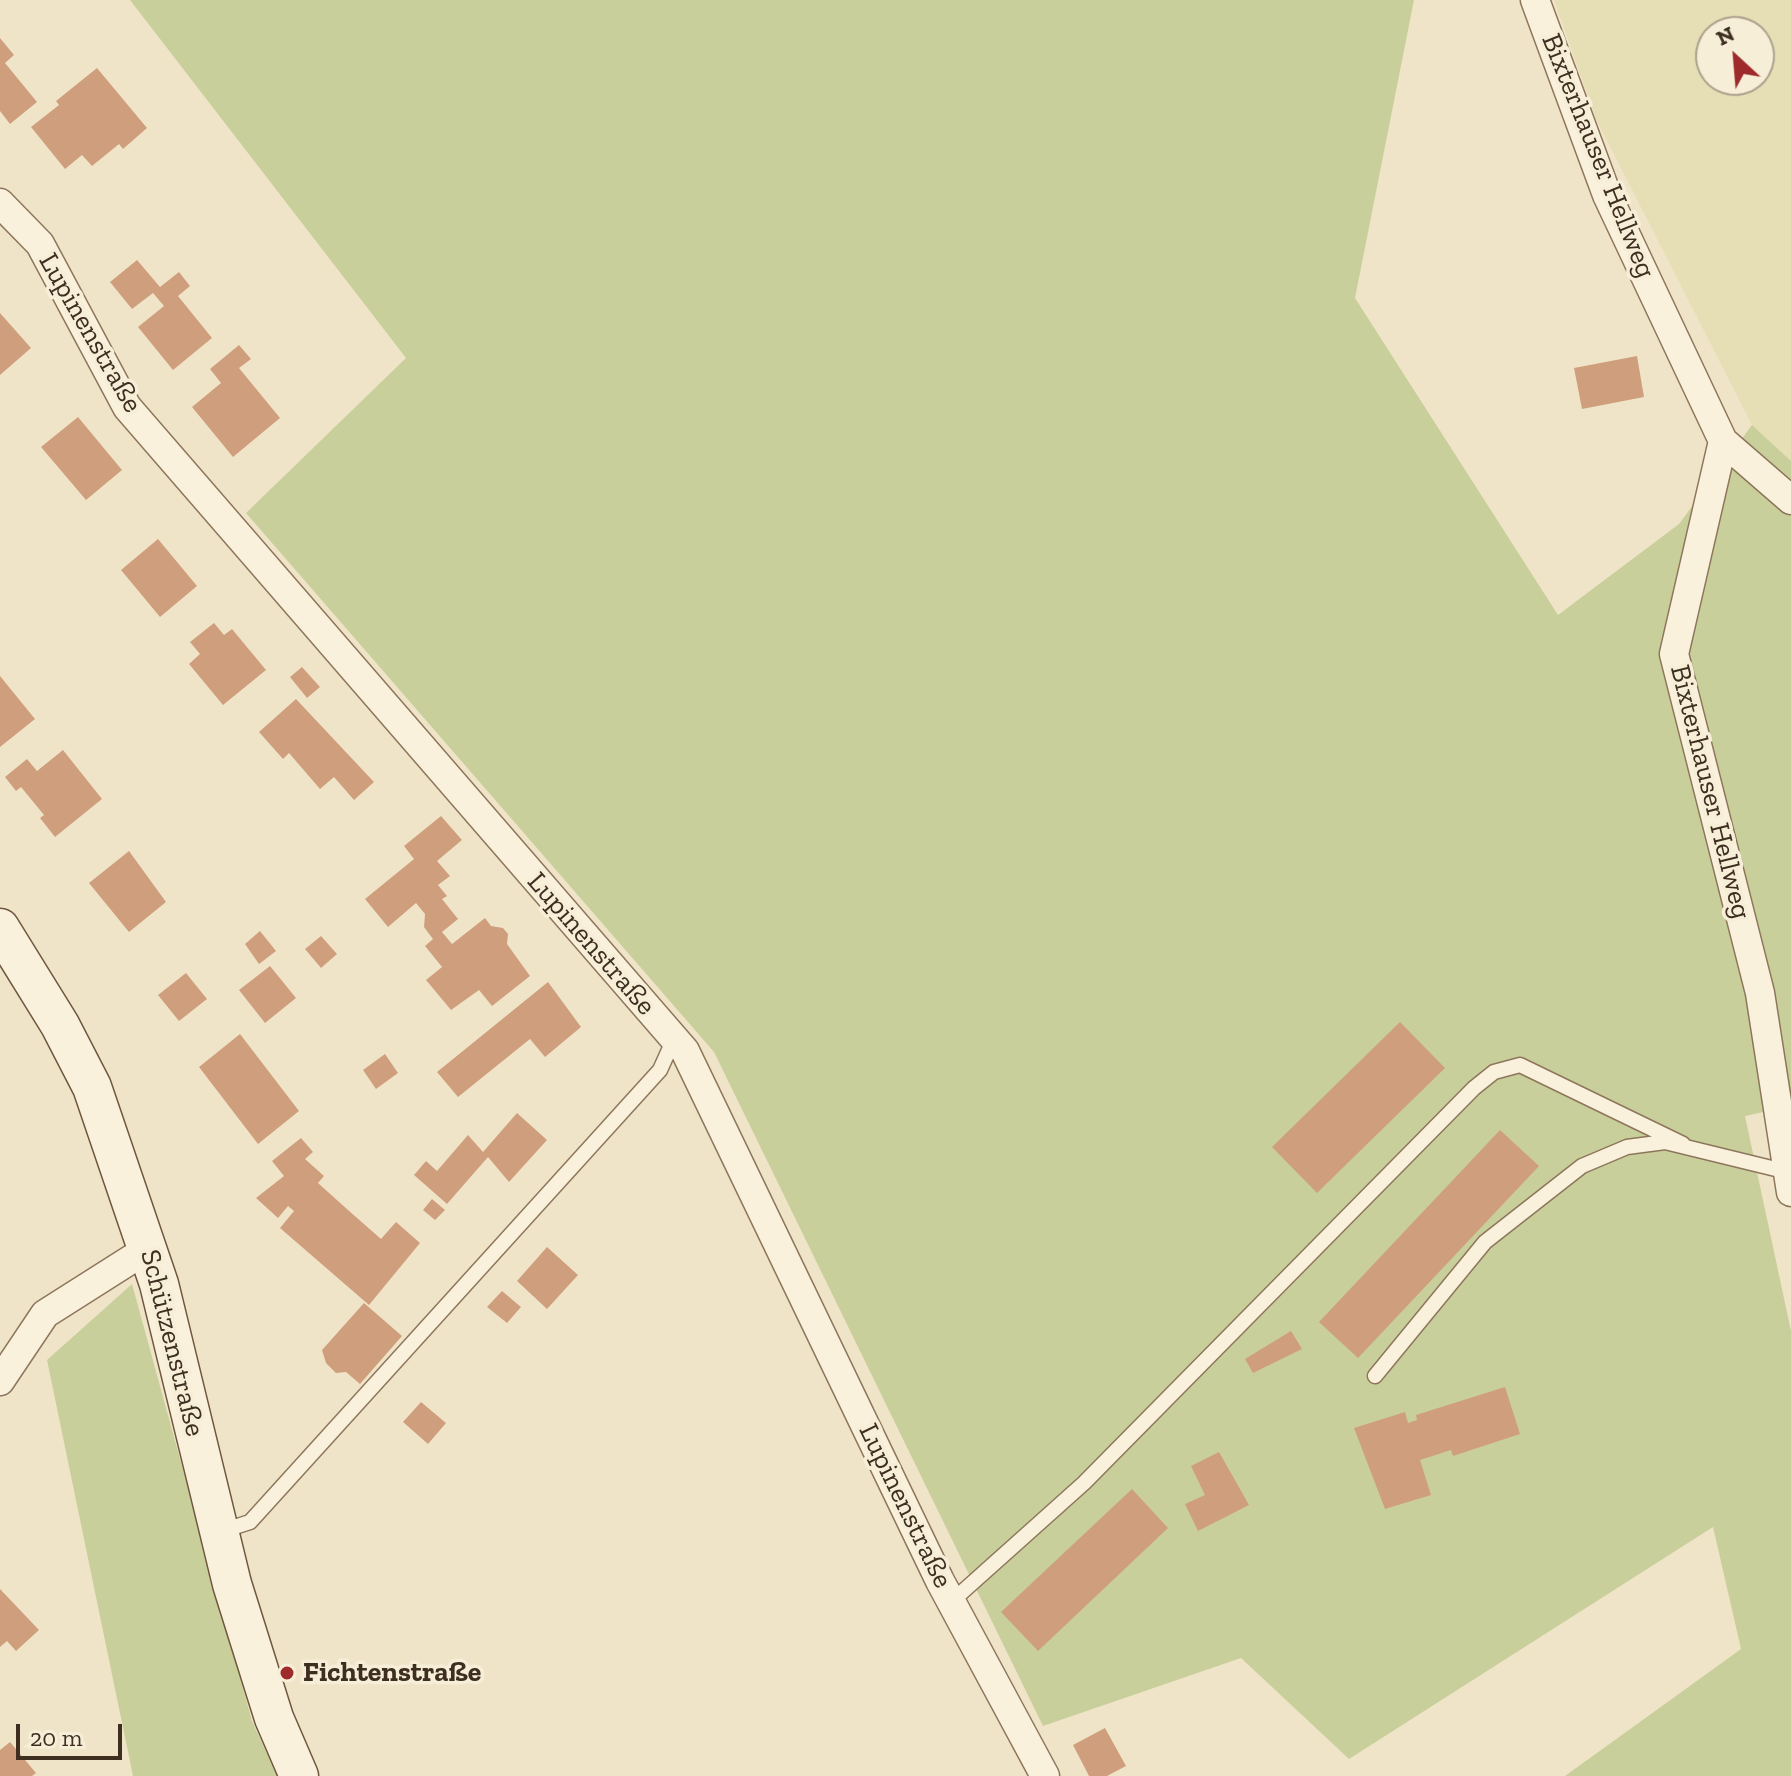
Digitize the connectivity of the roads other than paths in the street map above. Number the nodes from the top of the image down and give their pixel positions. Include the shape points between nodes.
1 (1535, 0) edge
2 (0, 203) edge
3 (1723, 441) junction
4 (1791, 500) edge
5 (0, 928) edge
6 (674, 1039) junction
7 (1683, 1144) junction
8 (1789, 1182) edge
9 (149, 1248) junction
10 (1375, 1376) dead end
11 (0, 1381) edge
12 (219, 1532) junction
13 (951, 1602) junction
14 (299, 1776) edge
15 (1045, 1776) edge

1 - 3 street, Bixterhauser Hellweg via 1607,195
2 - 6 street, Lupinenstraße via 40,244 127,407
3 - 4 street
3 - 8 street, Bixterhauser Hellweg via 1674,654 1760,993
5 - 9 street, Schützenstraße via 92,1087
6 - 12 lane via 660,1070 250,1522
6 - 13 street, Lupinenstraße via 692,1065
7 - 8 lane
7 - 10 lane via 1627,1147 1582,1166 1549,1189 1485,1242
7 - 13 lane via 1520,1065 1494,1072 1094,1473
9 - 11 street via 45,1314
9 - 12 street, Schützenstraße
12 - 14 street, Schützenstraße via 261,1679
13 - 15 street, Lupinenstraße

